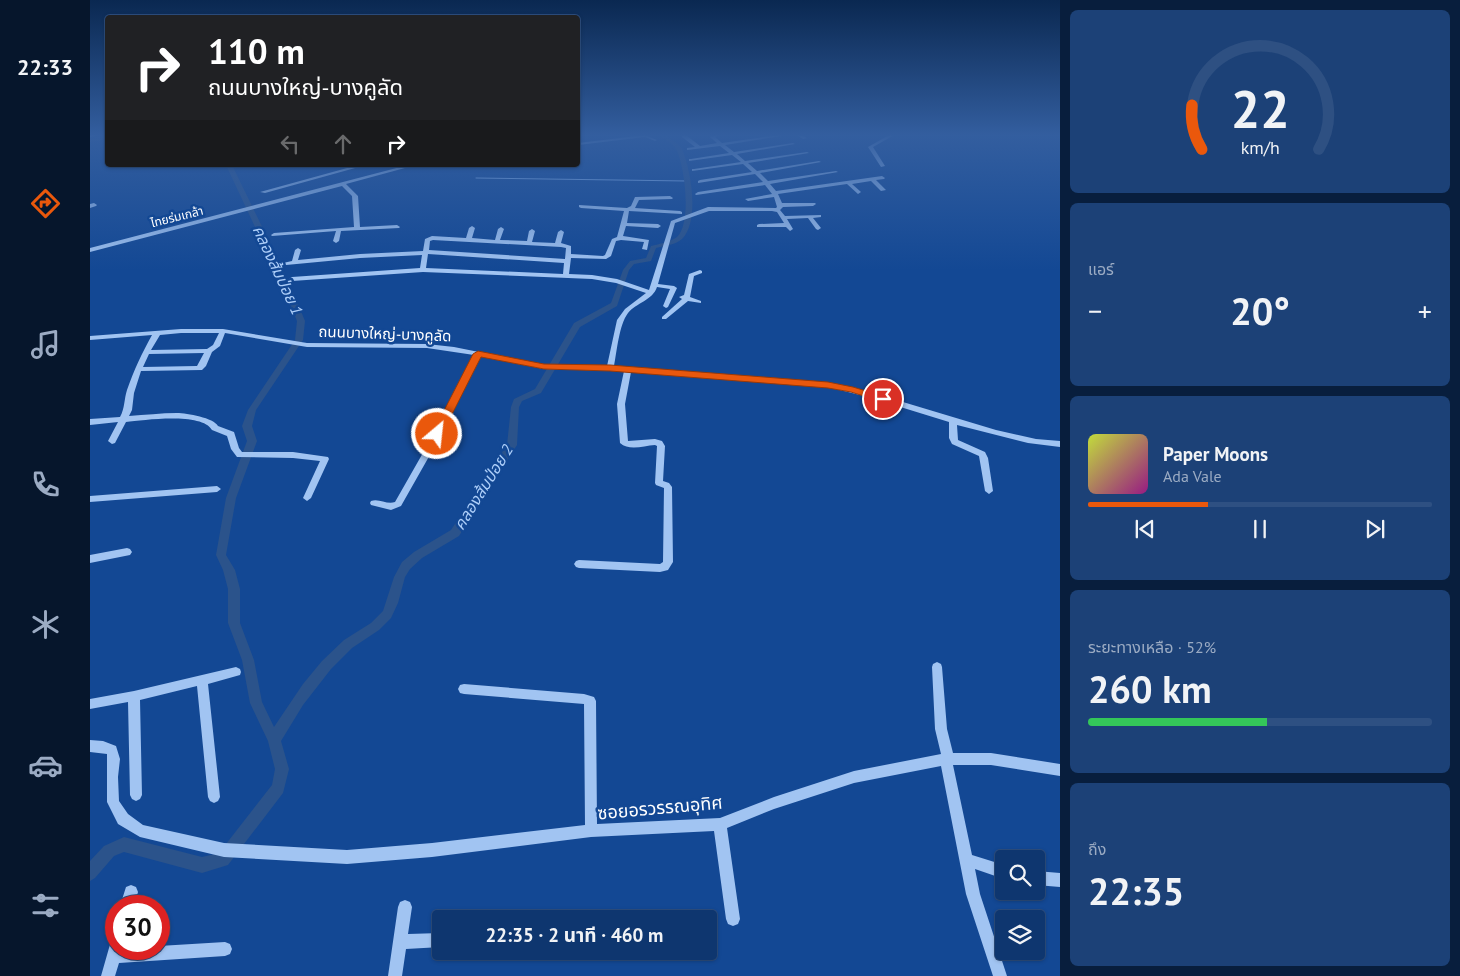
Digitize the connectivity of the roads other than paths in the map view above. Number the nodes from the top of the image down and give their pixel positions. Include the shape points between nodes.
1 (872, 179) edge
2 (310, 180) edge
3 (356, 180) edge
4 (714, 180) edge
5 (763, 180) edge
6 (786, 180) edge
7 (868, 180) edge
8 (700, 182) dead end
9 (848, 182) junction
10 (342, 183) junction
11 (766, 183) junction
12 (825, 185) junction
13 (884, 190) dead end
14 (263, 192) dead end
15 (858, 192) dead end
16 (698, 194) dead end
17 (774, 194) junction
18 (833, 194) dead end
19 (670, 198) dead end
20 (748, 199) dead end
21 (813, 204) dead end
22 (581, 206) dead end
23 (778, 207) junction
24 (627, 210) junction
25 (680, 216) junction
26 (819, 216) dead end
27 (810, 217) junction
28 (783, 218) junction
29 (624, 224) junction
30 (658, 226) dead end
31 (759, 226) dead end
32 (396, 227) dead end
33 (357, 228) junction
34 (472, 228) dead end
35 (818, 228) dead end
36 (339, 229) junction
37 (440, 229) dead end
38 (501, 229) dead end
39 (532, 231) dead end
40 (561, 232) dead end
41 (274, 234) dead end
42 (438, 237) junction
43 (468, 239) junction
44 (619, 239) junction
45 (336, 241) dead end
46 (497, 241) junction
47 (520, 242) junction
48 (529, 243) junction
49 (558, 244) junction
50 (362, 246) dead end
51 (645, 249) dead end
52 (90, 250) edge
53 (298, 250) dead end
54 (426, 252) junction
55 (379, 255) junction
56 (477, 255) junction
57 (360, 256) junction
58 (330, 257) junction
59 (515, 258) junction
60 (523, 258) junction
61 (568, 258) junction
62 (295, 262) junction
63 (286, 263) dead end
64 (423, 270) junction
65 (377, 272) junction
66 (471, 272) junction
67 (700, 272) dead end
68 (517, 275) junction
69 (329, 276) junction
70 (566, 276) junction
71 (292, 279) dead end
72 (655, 285) junction
73 (651, 292) junction
74 (672, 295) junction
75 (686, 299) junction
76 (699, 302) dead end
77 (666, 306) dead end
78 (664, 318) dead end
79 (223, 331) junction
80 (157, 333) junction
81 (90, 338) edge
82 (292, 343) joint
83 (209, 350) junction
84 (146, 352) junction
85 (478, 354) junction
86 (554, 367) joint
87 (610, 368) junction
88 (138, 369) junction
89 (628, 369) junction
90 (124, 418) junction
91 (90, 422) edge
92 (953, 422) junction
93 (112, 442) dead end
94 (1060, 444) edge
95 (217, 489) dead end
96 (989, 491) dead end
97 (307, 498) dead end
98 (90, 499) edge
99 (374, 503) dead end
100 (127, 552) dead end
101 (90, 559) edge
102 (579, 564) dead end
103 (937, 667) dead end
104 (236, 672) dead end
105 (202, 680) junction
106 (464, 689) dead end
107 (134, 696) junction
108 (90, 704) edge
109 (90, 746) edge
110 (947, 759) junction
111 (1060, 770) edge
112 (136, 795) dead end
113 (214, 797) dead end
114 (720, 824) junction
115 (591, 831) junction
116 (256, 852) joint
117 (965, 859) junction
118 (995, 869) edge
119 (1045, 879) edge
120 (1060, 880) edge
121 (131, 892) dead end
122 (130, 895) edge
123 (405, 907) dead end
124 (734, 919) dead end
125 (432, 940) edge
126 (400, 942) junction
127 (225, 949) dead end
128 (170, 950) edge
129 (112, 960) edge
130 (108, 976) edge
131 (396, 976) edge
132 (1000, 976) edge

1 - 13 street
2 - 14 street
3 - 10 street, ไทยร่มเกล้า
4 - 8 street
5 - 11 street
6 - 11 street
7 - 9 street
9 - 12 street
9 - 15 street
10 - 33 street via 355,196
10 - 52 street, ไทยร่มเกล้า
11 - 16 street
11 - 17 street
12 - 17 street
12 - 18 street
17 - 20 street
17 - 23 street
19 - 24 street via 637,198 633,207
21 - 23 street
22 - 24 street
23 - 25 street
23 - 28 street
24 - 25 street
24 - 29 street
25 - 72 street via 669,234
26 - 27 street
27 - 28 street
27 - 35 street
28 - 31 street via 789,227
29 - 30 street
29 - 44 street
32 - 33 street
33 - 36 street
34 - 43 street
36 - 41 street
36 - 45 street
37 - 42 street
38 - 46 street
39 - 48 street
40 - 49 street
42 - 43 street
42 - 54 street via 429,238
43 - 46 street
44 - 51 street via 647,241
44 - 61 street via 614,240 608,256 604,258
46 - 47 street
47 - 48 street
47 - 59 street
48 - 49 street
49 - 61 street via 569,247
50 - 57 street
53 - 62 street
54 - 55 street
54 - 56 street
54 - 64 street
55 - 57 street
55 - 65 street
56 - 59 street
56 - 66 street
57 - 58 street
58 - 62 street
58 - 69 street
59 - 60 street
60 - 61 street
60 - 68 street
61 - 70 street
62 - 63 street
64 - 65 street
64 - 66 street
65 - 69 street
66 - 68 street
67 - 75 street via 691,275
68 - 70 street
69 - 71 street
70 - 73 street via 617,281
72 - 73 street
72 - 74 street via 674,288
73 - 87 street via 627,310 620,320
74 - 75 street
74 - 77 street
75 - 76 street
75 - 78 street
79 - 80 street, ถนนบางใหญ่-บางคูลัด
79 - 82 street, ถนนบางใหญ่-บางคูลัด
79 - 83 street via 216,346
80 - 81 street, ถนนบางใหญ่-บางคูลัด
80 - 84 street
82 - 85 street, ถนนบางใหญ่-บางคูลัด via 427,346
83 - 84 street
83 - 88 street via 198,368
84 - 88 street
85 - 86 street, ถนนบางใหญ่-บางคูลัด
85 - 99 street via 398,504 391,507
86 - 87 street, ถนนบางใหญ่-บางคูลัด
87 - 89 street, ถนนบางใหญ่-บางคูลัด
88 - 90 street
89 - 92 street, ถนนบางใหญ่-บางคูลัด via 828,385
89 - 102 street via 621,404 624,443 655,442 661,446 660,483 668,487 668,562 660,568
90 - 91 street
90 - 93 street
90 - 97 street via 179,415 206,421 231,434 240,455 325,459
92 - 94 street, ถนนบางใหญ่-บางคูลัด
92 - 96 street via 952,438 955,442 982,454
95 - 98 street
100 - 101 street
103 - 110 street via 941,729
104 - 105 street
105 - 107 street
105 - 113 street
106 - 115 street via 590,701
107 - 108 street
107 - 112 street
109 - 116 street via 112,750 113,802 123,819 140,831 224,850
110 - 111 street, ซอยอรวรรณอุทิศ via 991,759
110 - 114 street, ซอยอรวรรณอุทิศ via 854,777
110 - 117 street
114 - 115 street, ซอยอรวรรณอุทิศ
114 - 124 street
115 - 116 street, ซอยอรวรรณอุทิศ via 347,857
117 - 118 street
117 - 132 street
119 - 120 street
121 - 122 street
123 - 126 street
125 - 126 street
126 - 131 street
127 - 128 street
129 - 130 street

